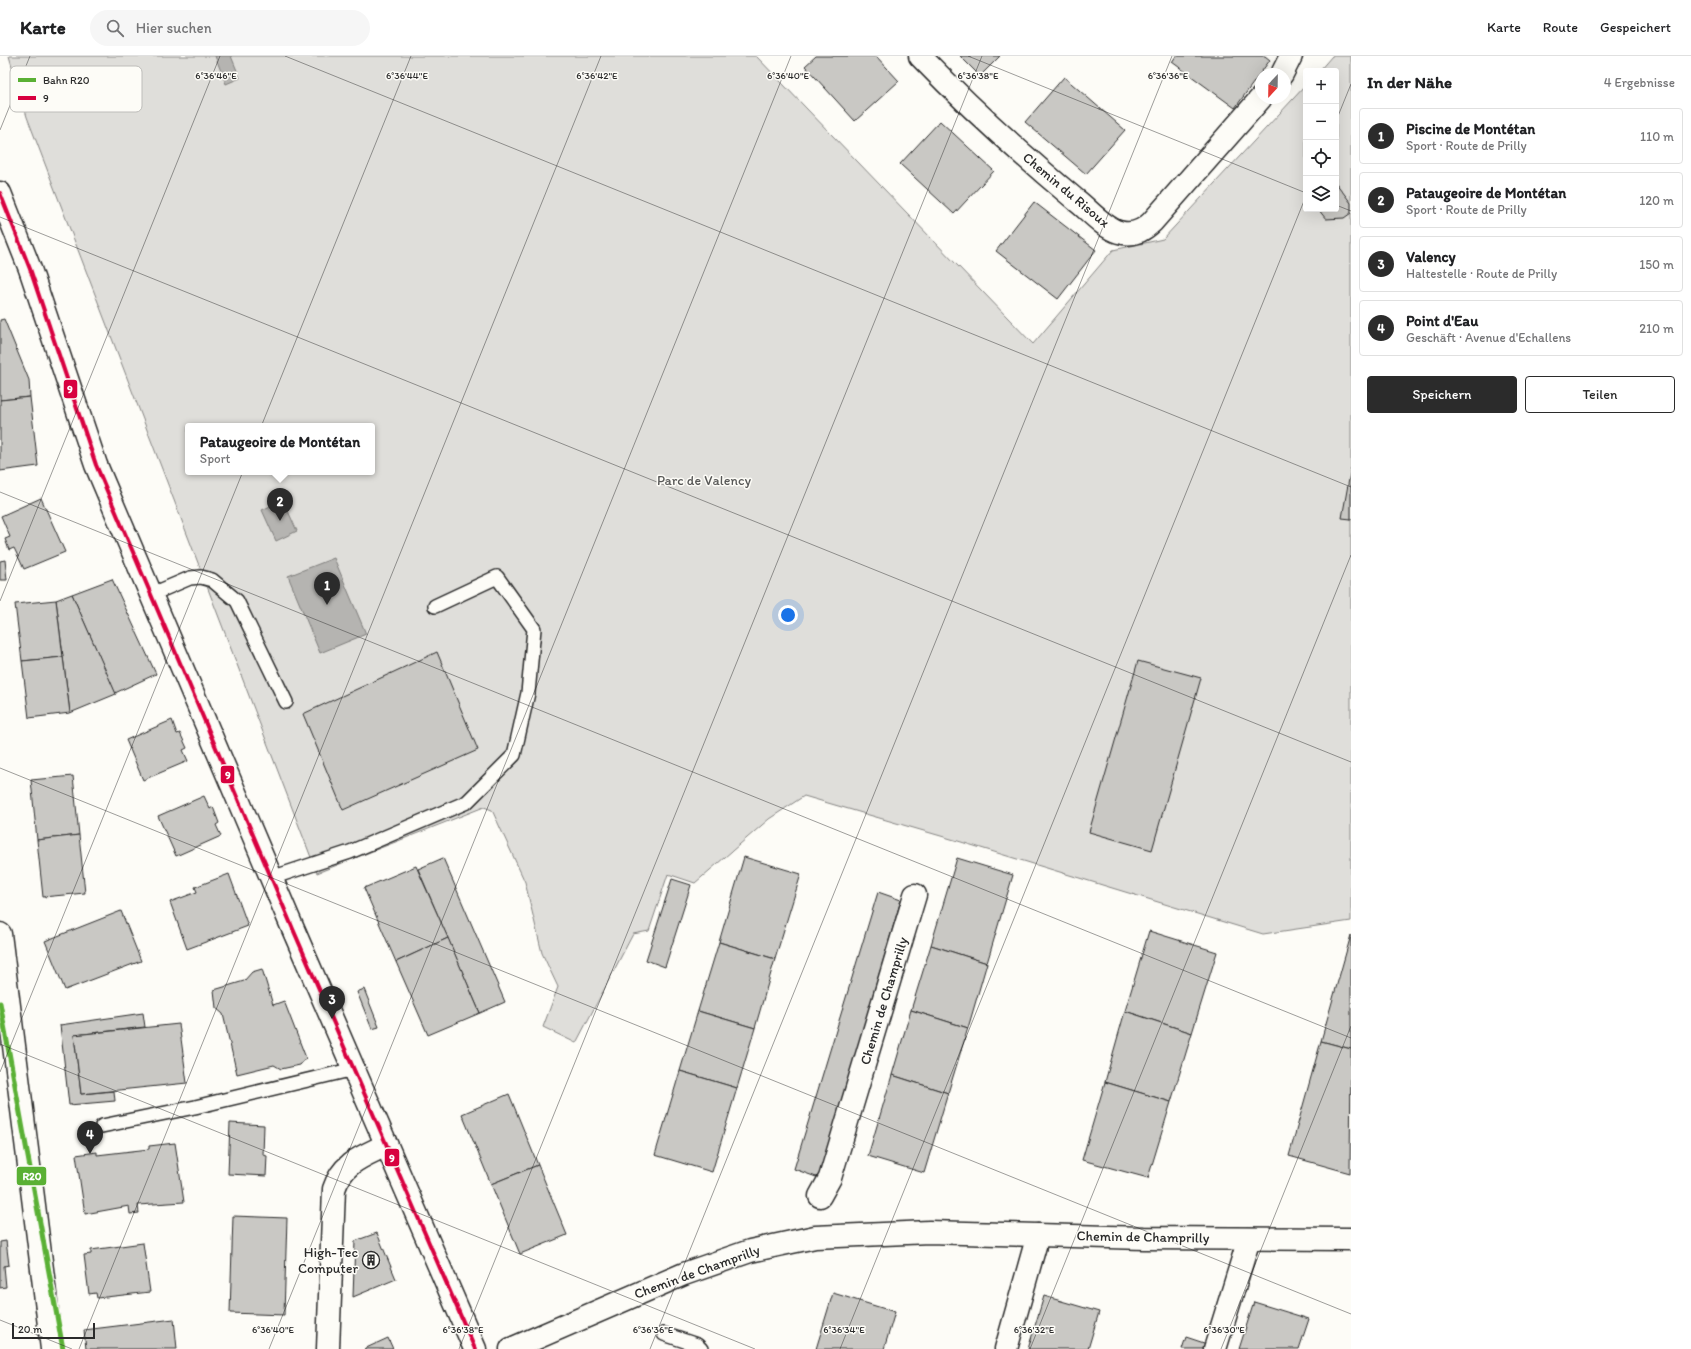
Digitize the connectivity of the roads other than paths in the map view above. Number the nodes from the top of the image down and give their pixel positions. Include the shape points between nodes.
1 (920, 56) edge
2 (1291, 56) edge
3 (1285, 68) edge
4 (1256, 104) edge
5 (0, 193) edge
6 (150, 595) junction
7 (435, 606) dead end
8 (286, 702) dead end
9 (271, 878) junction
10 (916, 895) dead end
11 (0, 934) edge
12 (354, 1069) junction
13 (102, 1126) dead end
14 (386, 1145) junction
15 (820, 1196) dead end
16 (1038, 1235) junction
17 (1249, 1239) junction
18 (1351, 1239) edge
19 (664, 1334) dead end
20 (52, 1349) edge
21 (328, 1349) edge
22 (476, 1349) edge
23 (511, 1349) edge
24 (701, 1349) edge
25 (1006, 1349) edge
26 (1215, 1349) edge

1 - 4 street, Chemin du Risoux via 974,111 1038,168 1111,228 1128,234 1137,233 1152,222
2 - 3 street
5 - 6 street via 30,269 96,465
6 - 8 lane via 190,578 212,580 237,601
6 - 9 street
7 - 9 lane via 497,577 534,629 528,693 514,755 467,802 350,852
9 - 12 street
10 - 15 street, Chemin de Champrilly via 830,1178
11 - 20 street
12 - 13 lane
12 - 14 street
14 - 21 street via 349,1164 341,1171 334,1190
14 - 22 street
16 - 17 street, Chemin de Champrilly
16 - 23 street, Chemin de Champrilly via 930,1232 825,1236 750,1251 645,1290
16 - 25 street
17 - 18 street, Chemin de Champrilly
17 - 26 street
19 - 24 lane via 697,1345

